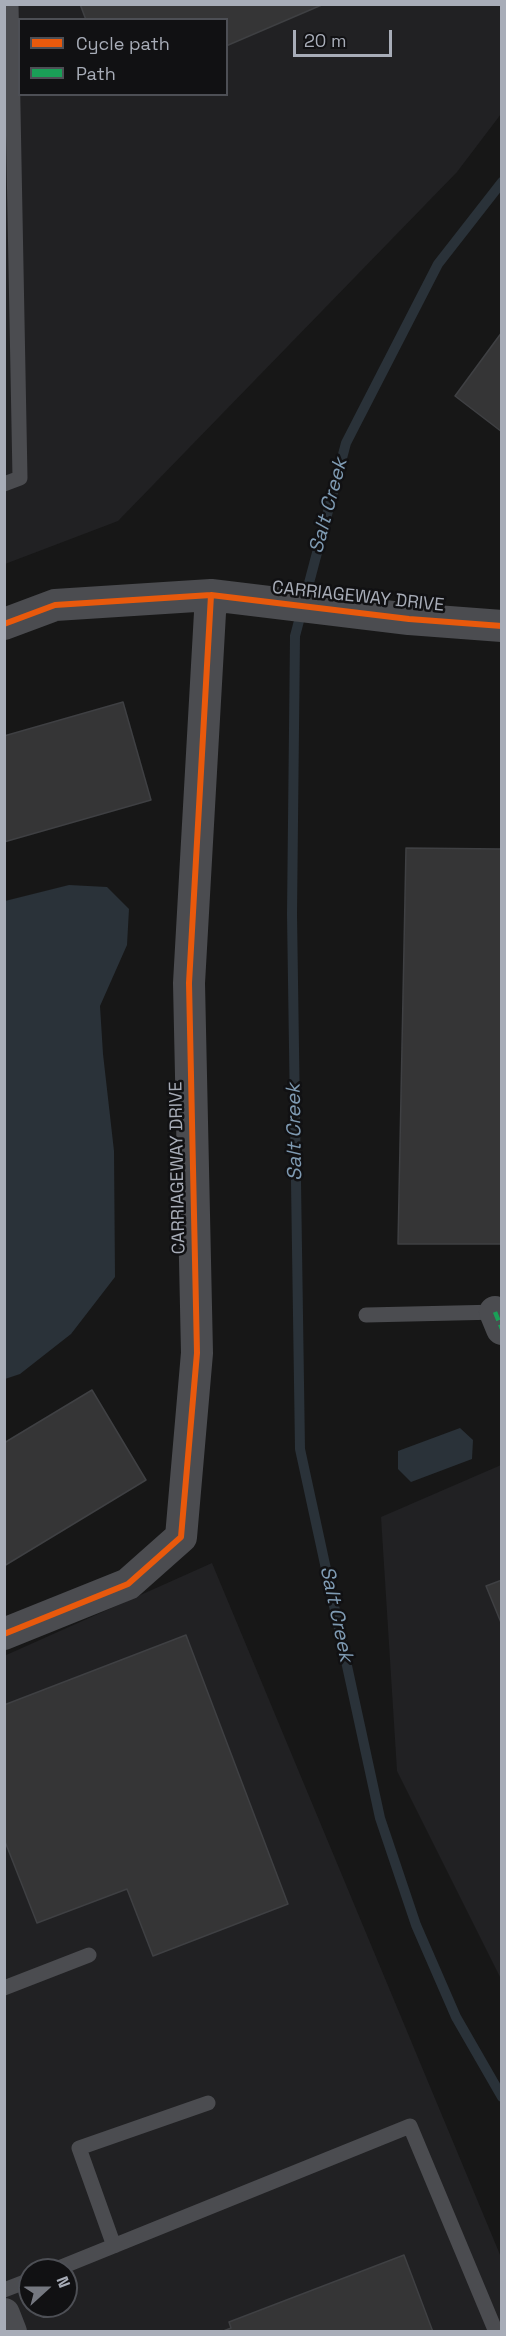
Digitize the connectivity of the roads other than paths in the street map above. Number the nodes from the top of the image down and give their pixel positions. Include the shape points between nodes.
1 (11, 4) edge
2 (11, 295) edge
3 (4, 484) edge
4 (212, 595) junction
5 (4, 624) edge
6 (501, 626) edge
7 (366, 1315) dead end
8 (499, 1318) edge
9 (4, 1634) edge
10 (89, 1955) dead end
11 (7, 1984) edge
12 (208, 2103) dead end
13 (114, 2246) junction
14 (78, 2260) edge
15 (4, 2314) edge
16 (11, 2331) edge
17 (495, 2331) edge

1 - 2 lane
2 - 3 lane via 20,478
4 - 5 street, CARRIAGEWAY DRIVE via 55,605
4 - 6 street, CARRIAGEWAY DRIVE
4 - 9 street, CARRIAGEWAY DRIVE via 189,983 197,1353 181,1537 128,1584
7 - 8 lane
10 - 11 lane
12 - 13 lane via 79,2148
13 - 14 lane
13 - 17 lane via 410,2126
15 - 16 street

